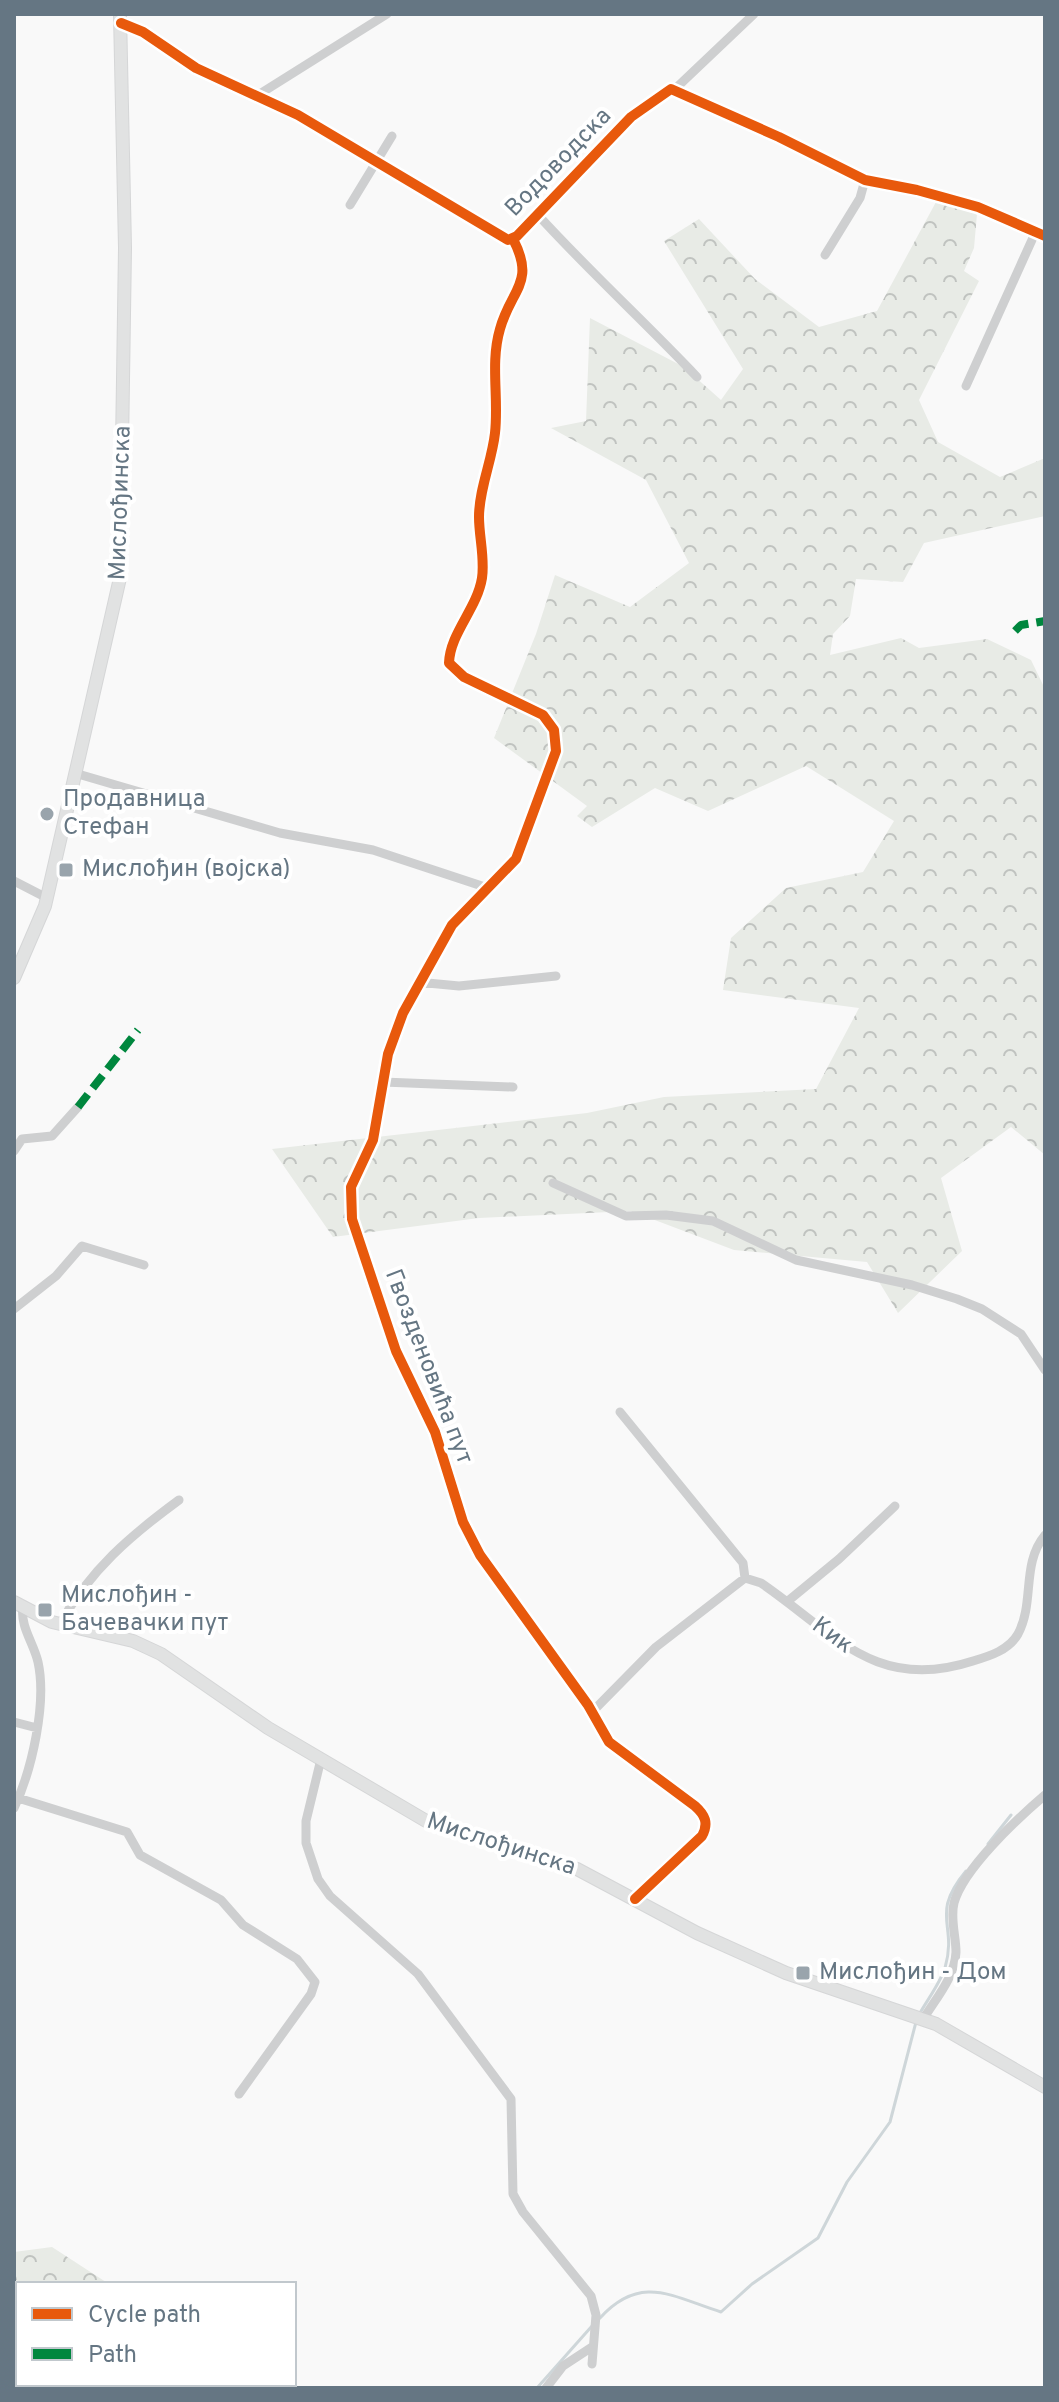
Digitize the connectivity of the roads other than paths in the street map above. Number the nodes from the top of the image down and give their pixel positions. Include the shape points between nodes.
1 (387, 14) edge
2 (754, 14) edge
3 (120, 18) edge
4 (675, 89) junction
5 (258, 95) junction
6 (392, 136) dead end
7 (375, 162) junction
8 (865, 180) junction
9 (350, 205) dead end
10 (538, 215) junction
11 (1040, 233) edge
12 (513, 239) junction
13 (825, 255) dead end
14 (697, 377) dead end
15 (966, 386) dead end
16 (78, 774) junction
17 (14, 881) edge
18 (488, 888) junction
19 (47, 898) junction
20 (556, 976) dead end
21 (14, 978) edge
22 (417, 982) junction
23 (383, 1082) junction
24 (513, 1087) dead end
25 (78, 1107) dead end
26 (14, 1151) edge
27 (553, 1183) dead end
28 (144, 1265) dead end
29 (14, 1309) edge
30 (1045, 1370) edge
31 (620, 1412) dead end
32 (179, 1500) dead end
33 (895, 1506) dead end
34 (1045, 1535) edge
35 (745, 1578) junction
36 (788, 1601) junction
37 (19, 1605) edge
38 (60, 1624) junction
39 (592, 1712) junction
40 (14, 1722) edge
41 (37, 1728) junction
42 (321, 1759) junction
43 (1045, 1795) edge
44 (16, 1803) edge
45 (635, 1899) junction
46 (924, 2018) junction
47 (1045, 2087) edge
48 (239, 2094) dead end
49 (592, 2347) junction
50 (592, 2364) dead end
51 (546, 2388) edge

1 - 5 street
2 - 4 street, Водоводска
3 - 5 street, Водоводска via 196,68
3 - 16 main road, Мислођинска via 125,248 121,561
4 - 8 street
4 - 10 street, Водоводска via 631,117
5 - 7 street, Водоводска
6 - 7 street
7 - 9 street
7 - 12 street, Водоводска
8 - 11 street via 978,207
8 - 13 street via 860,198
10 - 12 street, Водоводска
10 - 14 street
11 - 15 street
12 - 18 street, Гвозденовића пут via 523,258 524,275 497,343 495,434 479,509 482,577 449,651 449,663 464,677 543,715 556,738 556,751 521,850
16 - 18 street via 280,833 373,850
16 - 19 main road, Мислођинска
17 - 19 street
18 - 22 street, Гвозденовића пут via 452,925
19 - 21 main road, Мислођинска
20 - 22 street via 459,986
22 - 23 street, Гвозденовића пут via 388,1054
23 - 24 street
23 - 39 street, Гвозденовића пут via 373,1140 351,1187 350,1208 396,1351 444,1454 471,1540
25 - 26 street via 52,1136 22,1139
27 - 30 street via 626,1216 713,1221 796,1260 957,1299 1021,1334
28 - 29 street via 82,1246 56,1276
31 - 35 street via 743,1563
32 - 38 street via 100,1564
33 - 36 street
34 - 36 street, Кик via 1031,1561 1018,1635 997,1654 966,1664 908,1669 869,1660
35 - 36 street, Кик
35 - 39 street via 645,1656
37 - 38 main road, Мислођинска
37 - 41 street via 41,1679
38 - 42 main road, Мислођинска via 154,1650
39 - 45 street, Гвозденовића пут via 616,1749 695,1806 706,1822 702,1836
40 - 41 street
41 - 44 street
42 - 45 main road, Мислођинска via 433,1825 554,1860
42 - 49 street via 306,1821 306,1843 318,1879 330,1896 418,1974 511,2099 513,2194 591,2296 596,2315
43 - 46 street via 995,1845 957,1895 953,1970
44 - 48 street via 127,1832 140,1855 221,1900 243,1925 308,1971 315,1982 311,1994
45 - 46 main road, Мислођинска via 804,1981
46 - 47 main road, Мислођинска
49 - 50 street
49 - 51 street via 563,2366

